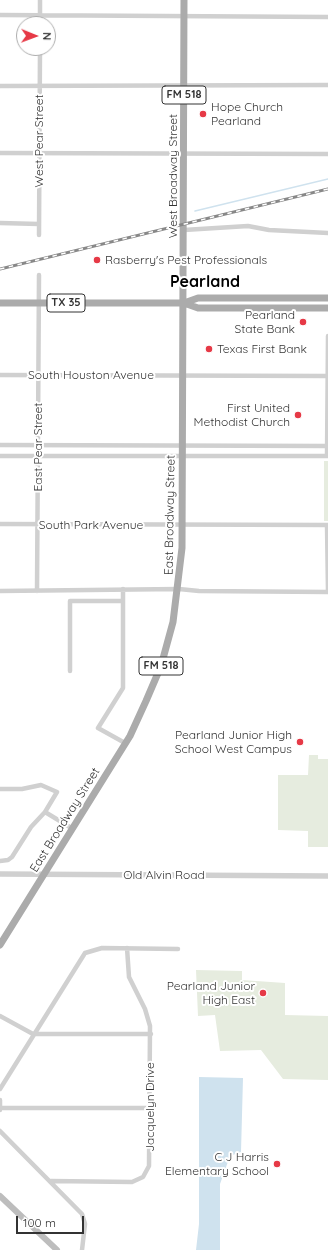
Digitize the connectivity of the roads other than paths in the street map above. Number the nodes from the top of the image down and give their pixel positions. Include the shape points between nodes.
1 (40, 0) edge
2 (184, 0) edge
3 (0, 15) edge
4 (40, 15) junction
5 (184, 17) junction
6 (328, 17) edge
7 (40, 56) edge
8 (184, 85) junction
9 (328, 85) edge
10 (0, 86) edge
11 (39, 86) junction
12 (0, 153) edge
13 (39, 154) junction
14 (184, 154) junction
15 (328, 154) edge
16 (0, 223) edge
17 (39, 224) junction
18 (184, 230) junction
19 (328, 233) edge
20 (39, 235) dead end
21 (39, 275) dead end
22 (328, 298) edge
23 (0, 303) edge
24 (39, 303) junction
25 (184, 303) junction
26 (328, 308) edge
27 (328, 336) edge
28 (0, 375) edge
29 (38, 375) junction
30 (183, 375) junction
31 (328, 376) edge
32 (0, 445) edge
33 (38, 445) junction
34 (183, 446) junction
35 (328, 446) edge
36 (0, 456) edge
37 (38, 456) junction
38 (182, 456) junction
39 (328, 456) edge
40 (0, 524) edge
41 (38, 524) junction
42 (182, 525) junction
43 (328, 525) edge
44 (123, 589) junction
45 (179, 589) junction
46 (0, 591) edge
47 (37, 591) junction
48 (328, 592) edge
49 (123, 601) junction
50 (70, 671) dead end
51 (125, 743) junction
52 (0, 789) edge
53 (45, 812) junction
54 (72, 829) junction
55 (0, 861) edge
56 (0, 874) edge
57 (44, 874) junction
58 (328, 876) edge
59 (0, 945) edge
60 (127, 948) junction
61 (178, 949) dead end
62 (0, 1016) edge
63 (33, 1034) junction
64 (151, 1034) junction
65 (0, 1089) edge
66 (0, 1100) edge
67 (149, 1108) junction
68 (0, 1109) edge
69 (0, 1131) edge
70 (51, 1181) junction
71 (0, 1196) edge
72 (57, 1250) edge
73 (82, 1250) edge

1 - 4 street
2 - 5 main road, West Broadway Street / FM 518
3 - 4 street
4 - 5 street
5 - 6 street
5 - 8 main road, West Broadway Street / FM 518
7 - 11 street, West Pear Street
8 - 9 street
8 - 11 street
8 - 14 main road, West Broadway Street / FM 518
10 - 11 street
11 - 13 street, West Pear Street
12 - 13 street
13 - 14 street
13 - 17 street, West Pear Street
14 - 15 street
14 - 18 main road, West Broadway Street / FM 518
16 - 17 street
17 - 20 street, West Pear Street
18 - 19 street via 248,226 269,230
18 - 25 main road, West Broadway Street / FM 518
21 - 24 street
22 - 25 main road, TX 35 via 198,298
23 - 24 main road, TX 35
24 - 25 main road, TX 35
24 - 29 street, East Pear Street
25 - 26 main road, TX 35 via 198,308
25 - 30 main road, East Broadway Street / FM 518
27 - 31 street
28 - 29 street, South Houston Avenue
29 - 30 street, South Houston Avenue
29 - 33 street, East Pear Street
30 - 31 street, South Houston Avenue
30 - 34 main road, East Broadway Street / FM 518
31 - 35 street
32 - 33 street
33 - 34 street
33 - 37 street, East Pear Street
34 - 35 street
34 - 38 main road, East Broadway Street / FM 518
35 - 39 street
36 - 37 street
37 - 38 street
37 - 41 street, East Pear Street
38 - 39 street
38 - 42 main road, East Broadway Street / FM 518
40 - 41 street, South Park Avenue
41 - 42 street, South Park Avenue
41 - 47 street, East Pear Street
42 - 43 street, South Park Avenue
42 - 45 main road, East Broadway Street / FM 518
43 - 48 street
44 - 45 street
44 - 47 street
44 - 49 street
45 - 48 street
45 - 51 main road, East Broadway Street / FM 518 via 174,622 161,666
46 - 47 street
49 - 50 street via 70,601
49 - 51 street via 123,688 98,728
51 - 54 main road, East Broadway Street / FM 518
52 - 53 street via 22,789 41,785 56,792
53 - 54 street
53 - 55 street via 31,827 12,857
54 - 57 main road, East Broadway Street / FM 518
56 - 57 street, Old Alvin Road
57 - 58 street, Old Alvin Road
57 - 59 main road, East Broadway Street / FM 518
60 - 61 street
60 - 63 street via 102,948 89,951 82,956
60 - 64 street, Jacquelyn Drive via 129,977 149,1020
62 - 63 street
63 - 64 street
63 - 65 street
64 - 67 street, Jacquelyn Drive
66 - 68 street
67 - 68 street
67 - 70 street, Jacquelyn Drive via 149,1166 143,1177 132,1182
69 - 70 street
70 - 73 street via 82,1214
71 - 72 main road

